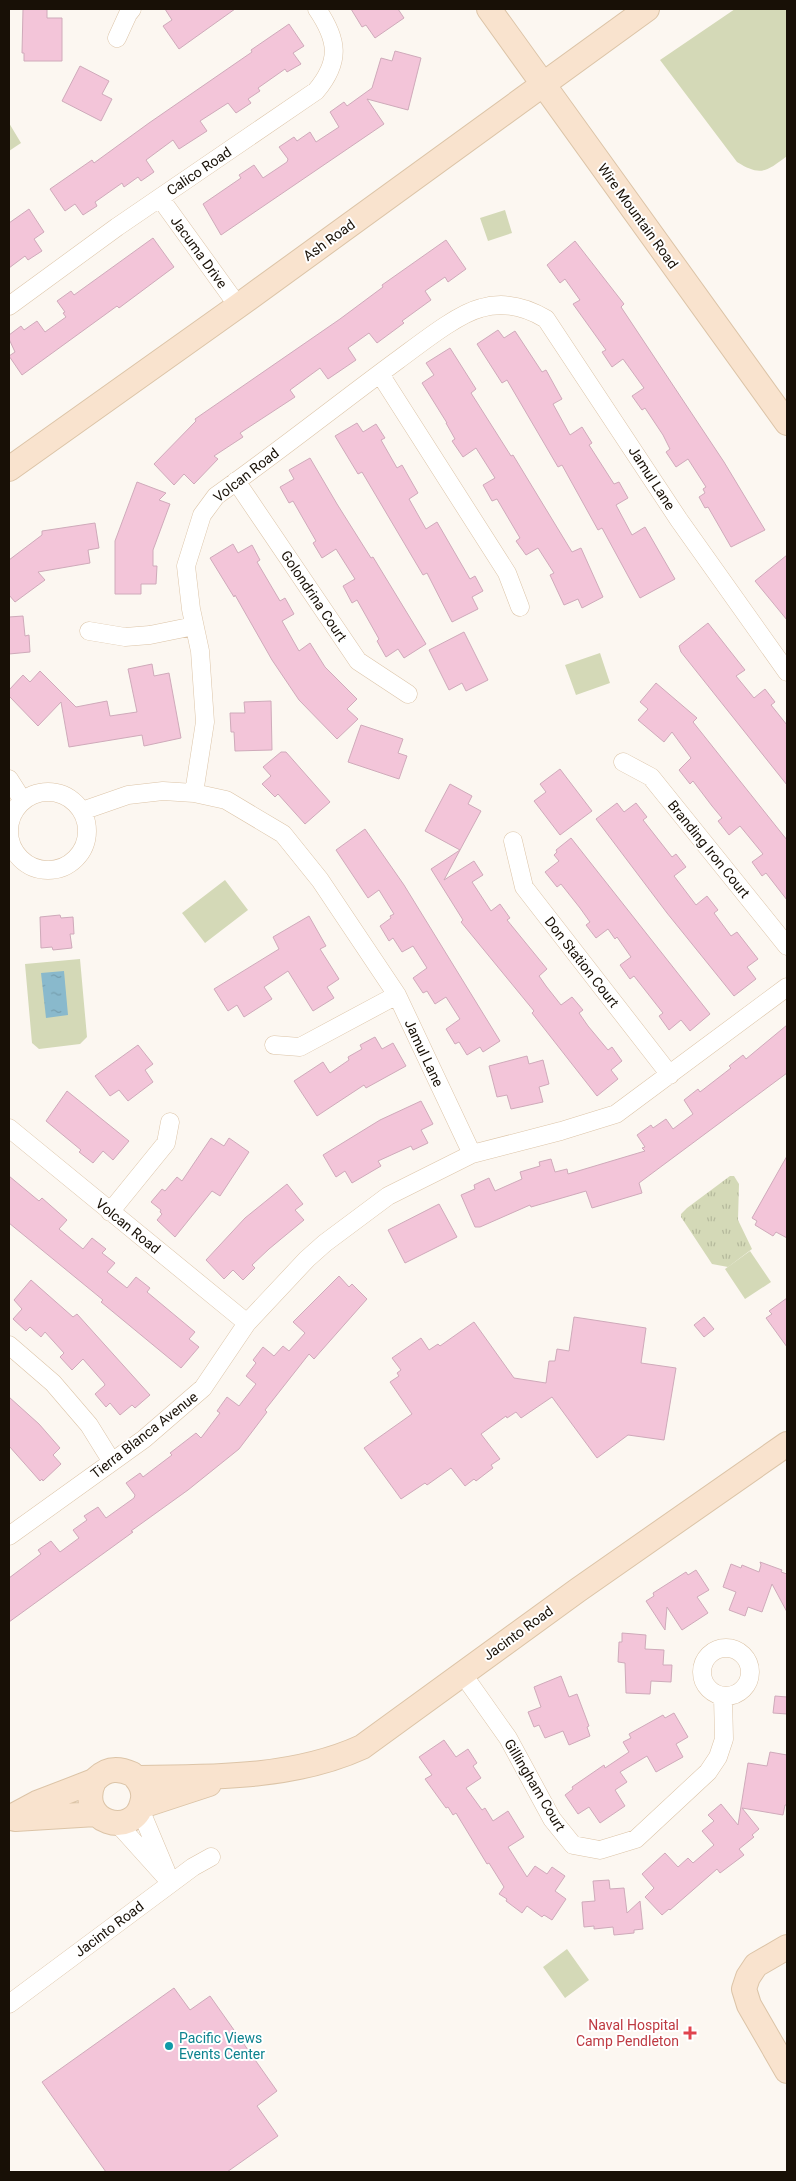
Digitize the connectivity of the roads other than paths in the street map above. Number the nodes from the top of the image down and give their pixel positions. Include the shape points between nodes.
1 (132, 9) edge
2 (317, 9) edge
3 (489, 9) edge
4 (647, 9) edge
5 (117, 38) dead end
6 (544, 85) junction
7 (160, 198) junction
8 (505, 304) joint
9 (9, 306) edge
10 (238, 306) junction
11 (380, 374) junction
12 (785, 415) edge
13 (9, 469) edge
14 (236, 481) junction
15 (520, 607) dead end
16 (194, 626) junction
17 (89, 631) dead end
18 (787, 672) edge
19 (408, 694) dead end
20 (624, 762) dead end
21 (9, 779) edge
22 (194, 793) junction
23 (23, 801) junction
24 (82, 811) junction
25 (513, 841) dead end
26 (14, 862) edge
27 (787, 946) edge
28 (787, 987) edge
29 (397, 995) junction
30 (274, 1046) dead end
31 (670, 1075) junction
32 (170, 1122) dead end
33 (9, 1128) edge
34 (472, 1154) junction
35 (110, 1212) junction
36 (247, 1324) junction
37 (9, 1345) edge
38 (787, 1444) edge
39 (112, 1462) junction
40 (9, 1536) edge
41 (462, 1673) junction
42 (723, 1697) dead end
43 (134, 1776) junction
44 (230, 1777) junction
45 (95, 1780) junction
46 (141, 1808) junction
47 (9, 1819) edge
48 (106, 1819) junction
49 (211, 1857) dead end
50 (171, 1883) junction
51 (787, 1947) edge
52 (9, 2004) edge
53 (787, 2071) edge

1 - 5 street
2 - 7 street, Calico Road via 332,35 333,59 328,76 316,91
3 - 6 street, Wire Mountain Road
4 - 6 street, Ash Road
6 - 10 street, Ash Road
6 - 12 street, Wire Mountain Road
7 - 9 street, Calico Road
7 - 10 street, Jacuma Drive
8 - 11 street, Volcan Road via 480,308 443,327
8 - 18 street, Jamul Lane via 530,310 546,319 679,520
10 - 13 street, Ash Road
11 - 14 street, Volcan Road
11 - 15 street via 507,573
14 - 16 street, Volcan Road via 216,496 202,514 186,566
14 - 19 street, Golondrina Court via 358,661
16 - 17 street via 125,637
16 - 22 street, Volcan Road via 200,651 205,722
20 - 27 street, Branding Iron Court via 651,777
21 - 23 street
22 - 24 street, Jamul Lane via 163,791 128,795
22 - 29 street, Jamul Lane via 226,800 283,834 320,880
23 - 24 street via 34,794 55,793 73,801
23 - 26 street via 14,810 10,822
24 - 26 street via 87,823 84,848 66,867 41,870
25 - 31 street, Don Station Court via 524,887
28 - 31 street
29 - 30 street via 300,1047
29 - 34 street, Jamul Lane
31 - 34 street via 616,1114
32 - 35 street via 166,1143
33 - 35 street, Volcan Road
34 - 36 street, Tierra Blanca Avenue via 388,1196 325,1243
35 - 36 street, Volcan Road
36 - 39 street, Tierra Blanca Avenue via 203,1388
37 - 39 street via 53,1383 89,1425
38 - 41 street, Jacinto Road
39 - 40 street, Tierra Blanca Avenue
41 - 42 street, Gillingham Court via 508,1738 552,1819 573,1844 600,1850 636,1839 708,1772 724,1739
41 - 44 street, Jacinto Road via 362,1747 286,1768
43 - 44 street, Jacinto Road
43 - 45 street via 116,1769
43 - 46 street via 144,1797
44 - 46 street, Jacinto Road
45 - 47 street via 37,1803
45 - 48 street via 90,1798
46 - 48 street via 130,1820
46 - 50 street
47 - 48 street
48 - 50 street
49 - 50 street, Jacinto Road
50 - 52 street, Jacinto Road
51 - 53 street via 756,1965 744,1989 749,2004

